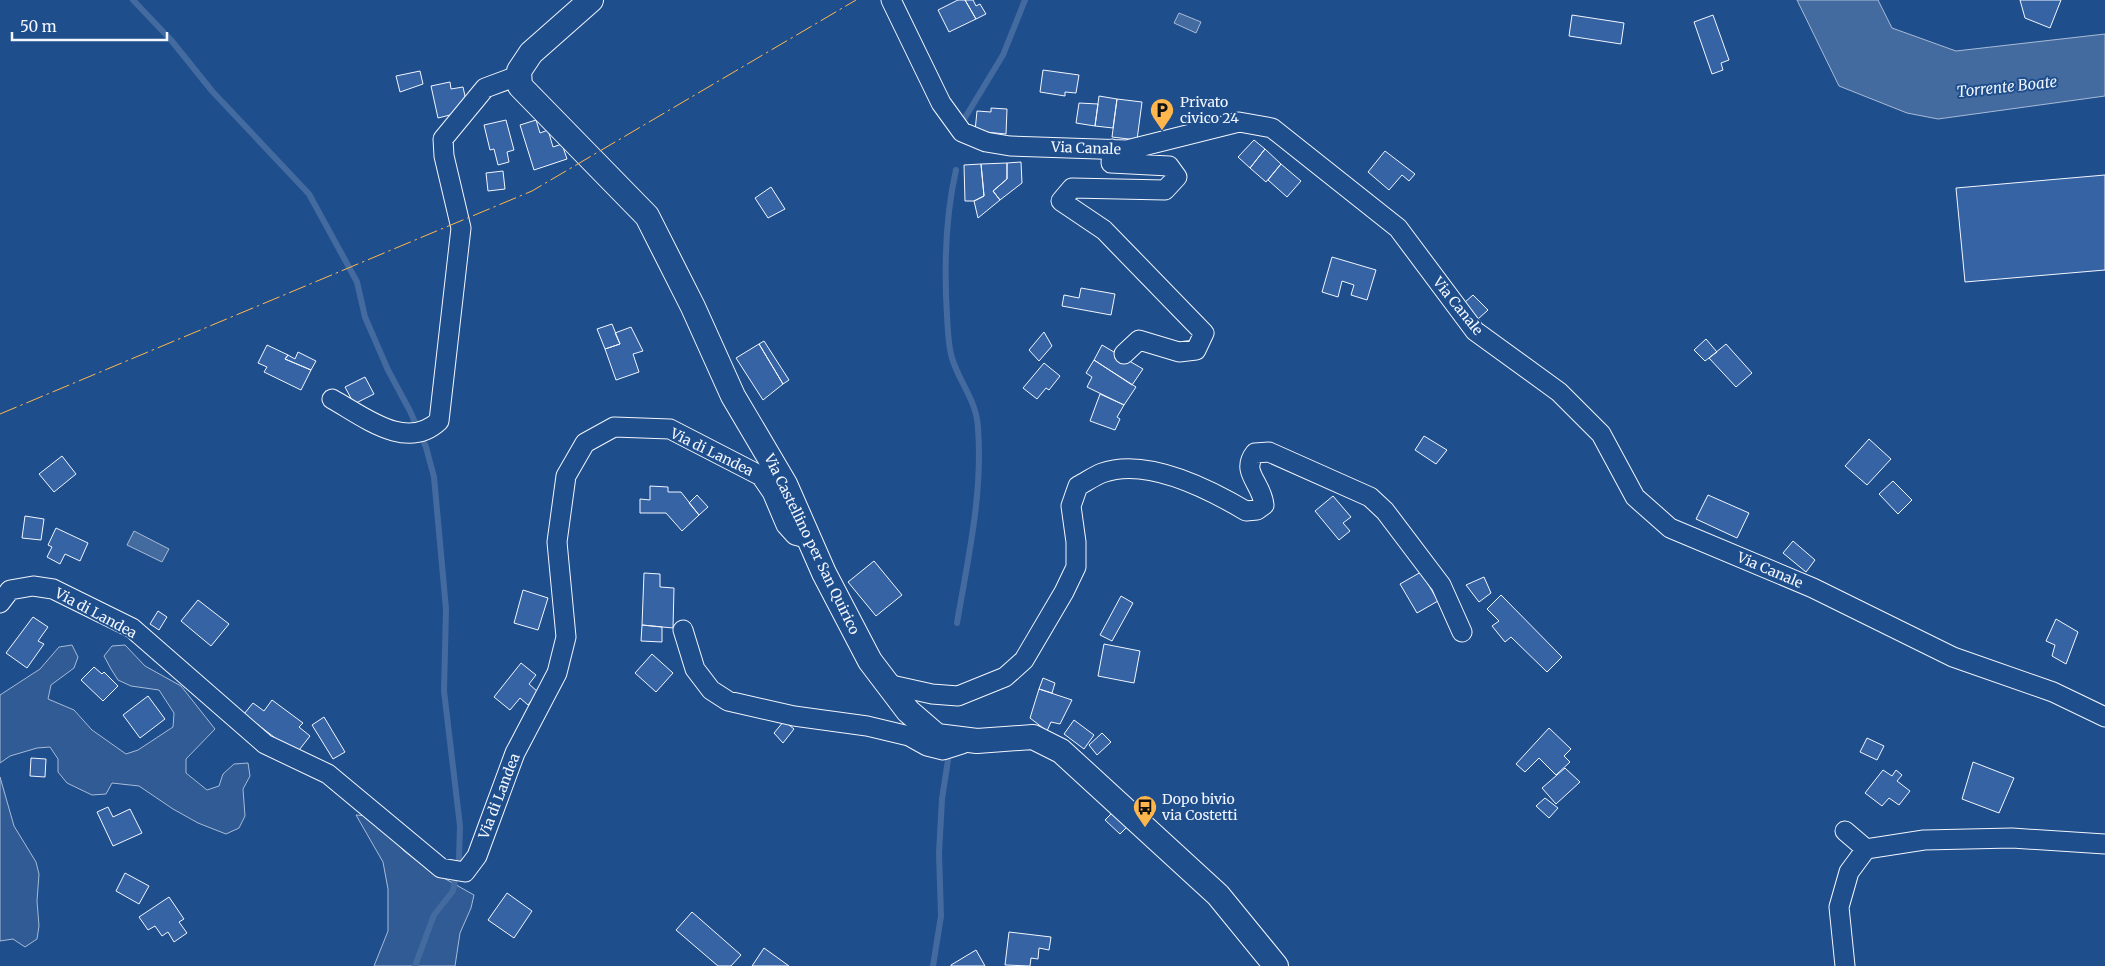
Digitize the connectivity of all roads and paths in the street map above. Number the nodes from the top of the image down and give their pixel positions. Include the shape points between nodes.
1 (591, 0) edge
2 (891, 0) edge
3 (520, 75) junction
4 (1112, 149) junction
5 (1124, 354) dead end
6 (332, 399) dead end
7 (810, 538) junction
8 (0, 603) edge
9 (683, 630) dead end
10 (1462, 632) dead end
11 (887, 684) junction
12 (2105, 717) edge
13 (968, 739) junction
14 (1845, 830) dead end
15 (2105, 844) edge
16 (1866, 849) junction
17 (1276, 966) edge
18 (1845, 966) edge

1 - 3 street via 531,53
2 - 4 street, Via Canale via 941,103 962,132 986,142 1010,146
3 - 6 street via 484,88 443,139 461,228 439,421 429,430 391,432
3 - 7 street, Via Castellino per San Quirico via 520,86 647,216 733,396 785,484
4 - 5 street via 1111,163 1169,166 1177,177 1165,190 1072,188 1061,201 1104,230 1204,333 1196,350 1179,352 1139,340
4 - 12 street, Via Canale via 1127,150 1238,122 1272,128 1398,228 1475,331 1559,392 1601,434 1634,497 1670,528 1813,588 1952,657 2053,692
7 - 8 street, Via di Landea via 795,535 786,526 772,492 761,476 670,429 614,427 585,443 566,476 557,542 566,638 557,673 515,753 477,856 465,872 441,868 328,774 265,744 132,628 53,589 33,586 10,590
7 - 11 street, Via Castellino per San Quirico via 824,573 870,661
9 - 13 street via 695,669 711,690 728,701 794,716 867,726 909,736 943,750
10 - 11 street via 1441,585 1385,511 1370,497 1270,452 1255,452 1250,459 1249,471 1263,493 1264,505 1257,510 1246,511 1181,478 1130,468 1103,472 1078,486 1071,506 1076,567 1024,660 1005,677 958,696
11 - 13 street, Via Castellino per San Quirico via 908,711 937,736
13 - 17 street, Via Castellino per San Quirico via 1033,737 1061,751 1218,895
14 - 16 street
15 - 16 street via 2012,838 1924,840
16 - 18 street via 1849,872 1839,907

